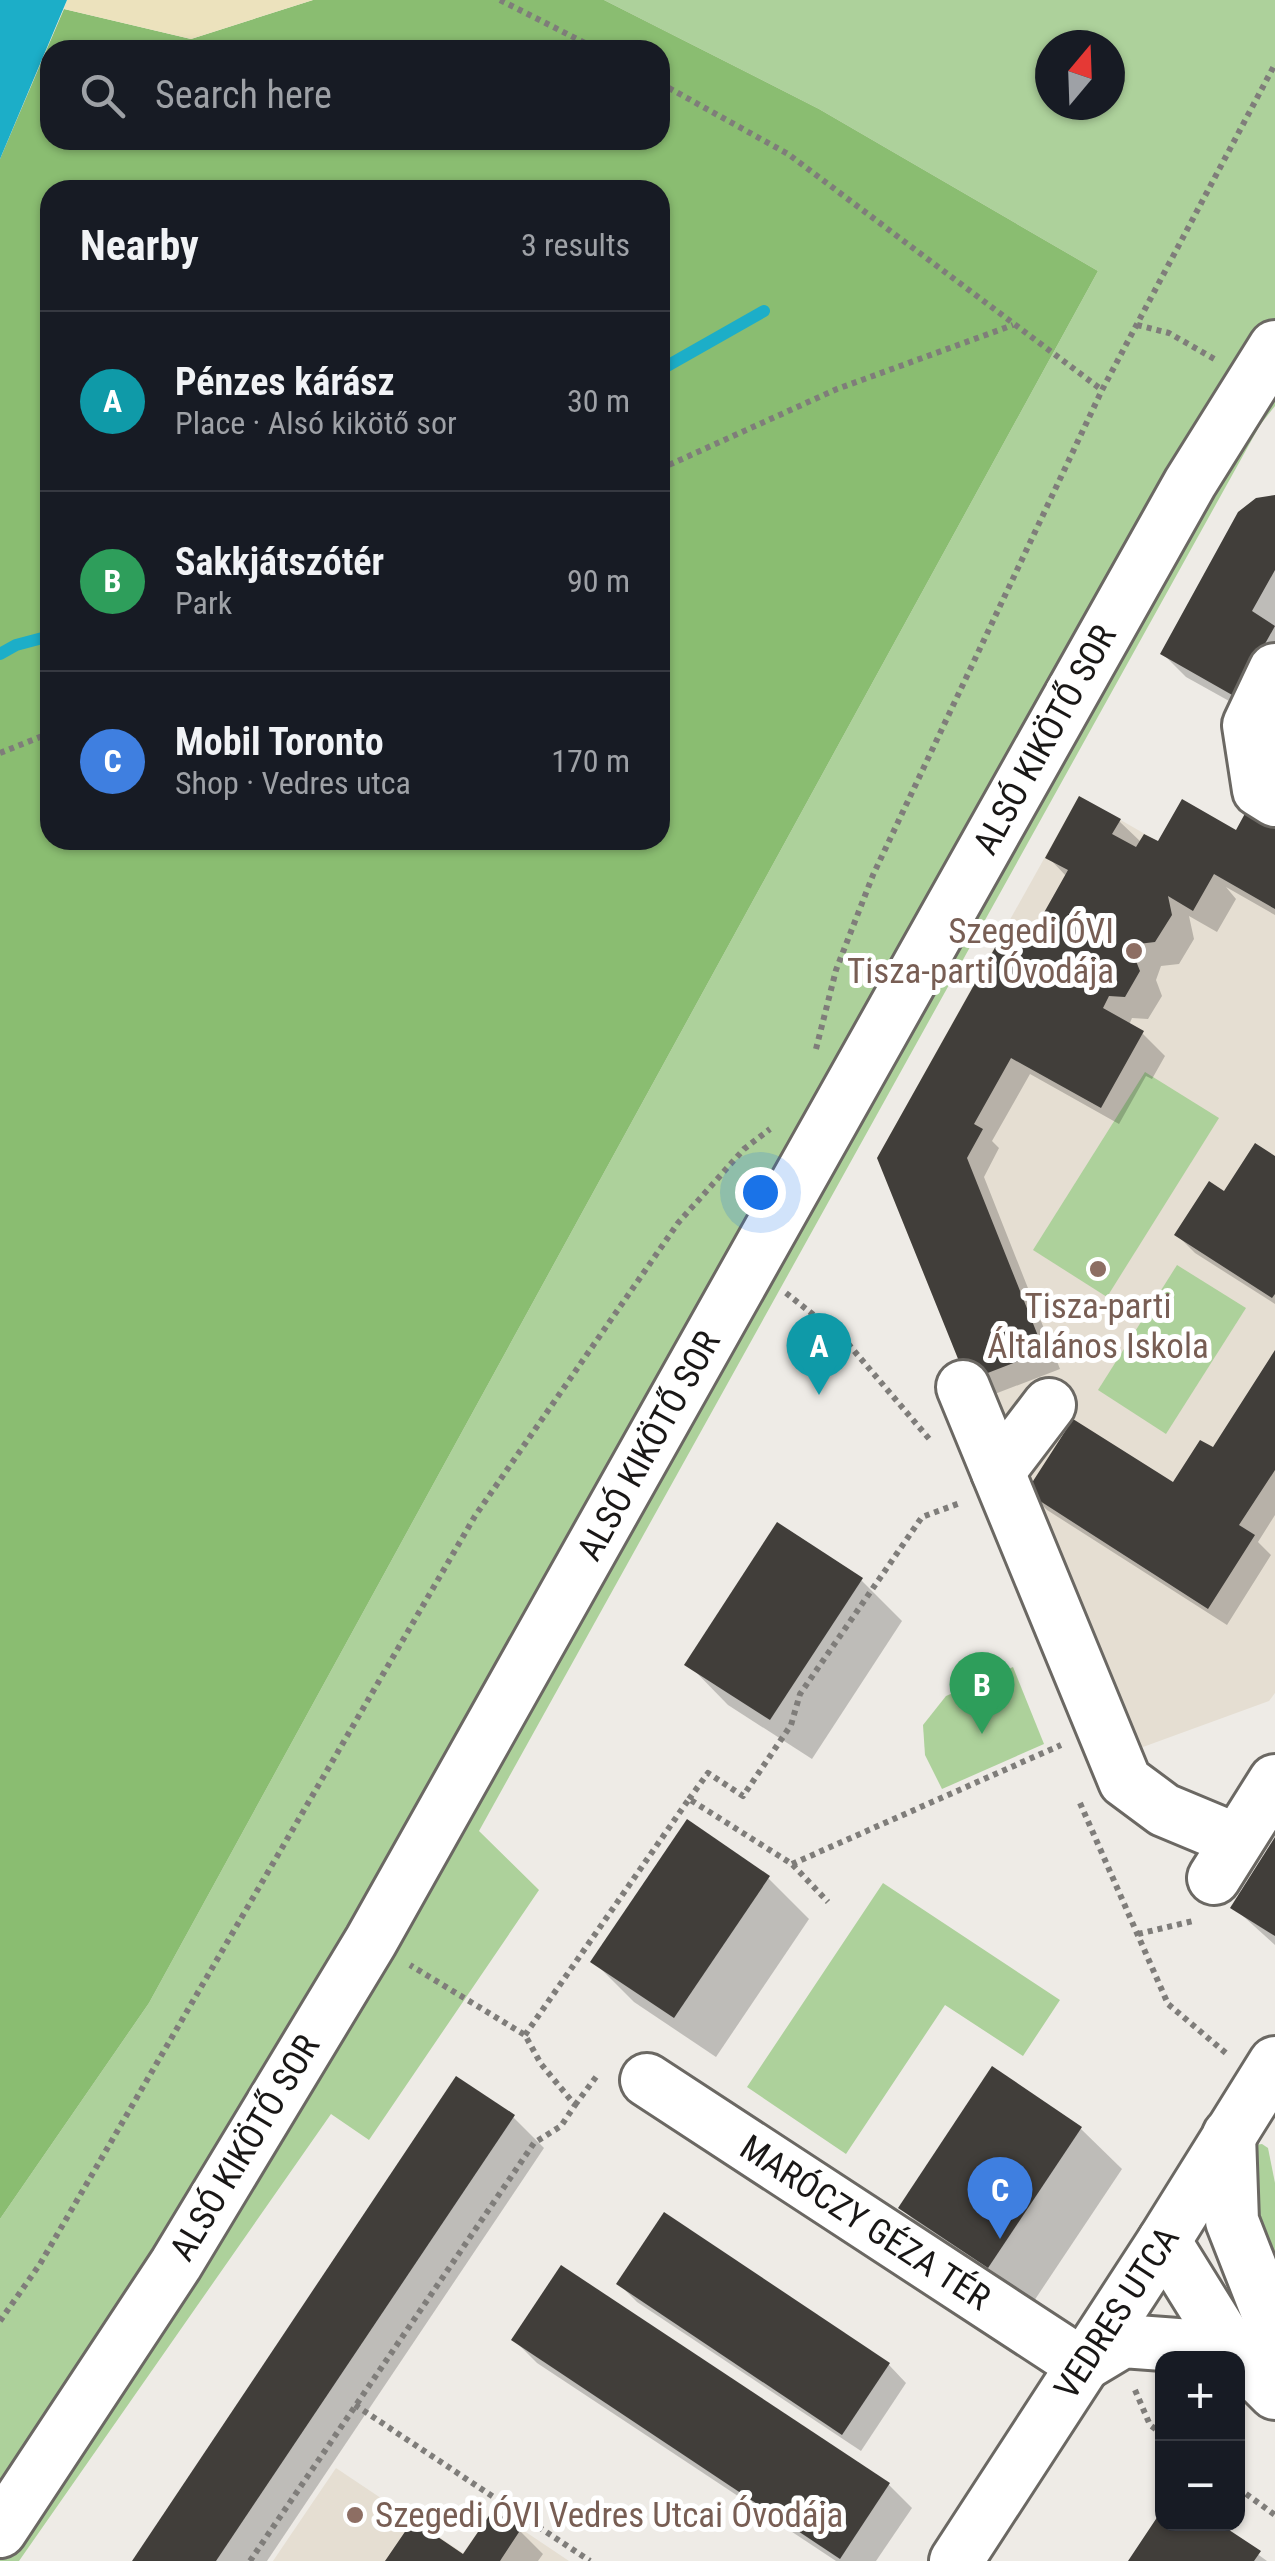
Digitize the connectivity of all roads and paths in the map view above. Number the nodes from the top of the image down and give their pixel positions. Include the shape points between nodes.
1 (500, 0) edge
2 (578, 40) edge
3 (1275, 64) edge
4 (670, 89) edge
5 (1015, 324) junction
6 (1137, 325) junction
7 (1169, 333) dead end
8 (1275, 347) edge
9 (1102, 390) junction
10 (670, 464) edge
11 (1275, 670) edge
12 (40, 737) edge
13 (0, 753) edge
14 (1275, 800) edge
15 (836, 970) dead end
16 (772, 1128) dead end
17 (750, 1264) junction
18 (963, 1387) dead end
19 (1049, 1405) dead end
20 (932, 1442) dead end
21 (971, 1488) junction
22 (968, 1520) dead end
23 (1049, 1730) dead end
24 (1079, 1737) junction
25 (1063, 1764) dead end
26 (1275, 1780) edge
27 (1078, 1798) dead end
28 (689, 1799) junction
29 (792, 1864) junction
30 (1216, 1879) junction
31 (828, 1902) dead end
32 (1138, 1934) junction
33 (442, 1985) dead end
34 (525, 2035) junction
35 (1251, 2058) edge
36 (622, 2077) joint
37 (575, 2105) junction
38 (1229, 2134) junction
39 (1164, 2241) junction
40 (0, 2320) edge
41 (1256, 2326) edge
42 (1105, 2370) junction
43 (1275, 2393) edge
44 (356, 2404) junction
45 (1155, 2429) edge
46 (1245, 2493) edge
47 (1275, 2515) edge
48 (0, 2531) edge
49 (250, 2561) edge
50 (590, 2561) edge
51 (956, 2561) edge

1 - 2 path
3 - 6 path
4 - 5 path via 788,154
5 - 9 path
5 - 10 path via 837,389
6 - 7 path
6 - 9 path
8 - 17 street, ALSÓ KIKÖTŐ SOR via 1190,483
9 - 15 path via 873,875
11 - 14 street via 1249,725 1259,790
12 - 13 path
16 - 40 path via 678,1223 476,1516 40,2264
17 - 20 path via 844,1339
17 - 48 street, ALSÓ KIKÖTŐ SOR via 371,1941 176,2264
18 - 21 street
19 - 21 street
21 - 22 path
21 - 24 street
21 - 28 path via 922,1517 800,1694 791,1724 743,1796 708,1774
23 - 24 path
24 - 25 path
24 - 29 path
24 - 30 street via 1164,1810
26 - 30 street
27 - 32 path
28 - 29 path
28 - 34 path
29 - 31 path
30 - 32 path
32 - 35 path via 1168,2004
33 - 34 path
34 - 37 path
35 - 38 street, VEDRES UTCA
36 - 37 path
36 - 42 street, MARÓCZY GÉZA TÉR
37 - 44 path via 561,2126 534,2143
38 - 39 street, VEDRES UTCA
38 - 41 street via 1232,2220
39 - 41 street
39 - 42 street, VEDRES UTCA
41 - 42 street via 1123,2341
41 - 43 street
42 - 45 path
42 - 51 street, VEDRES UTCA
44 - 49 path
44 - 50 path
46 - 47 path

